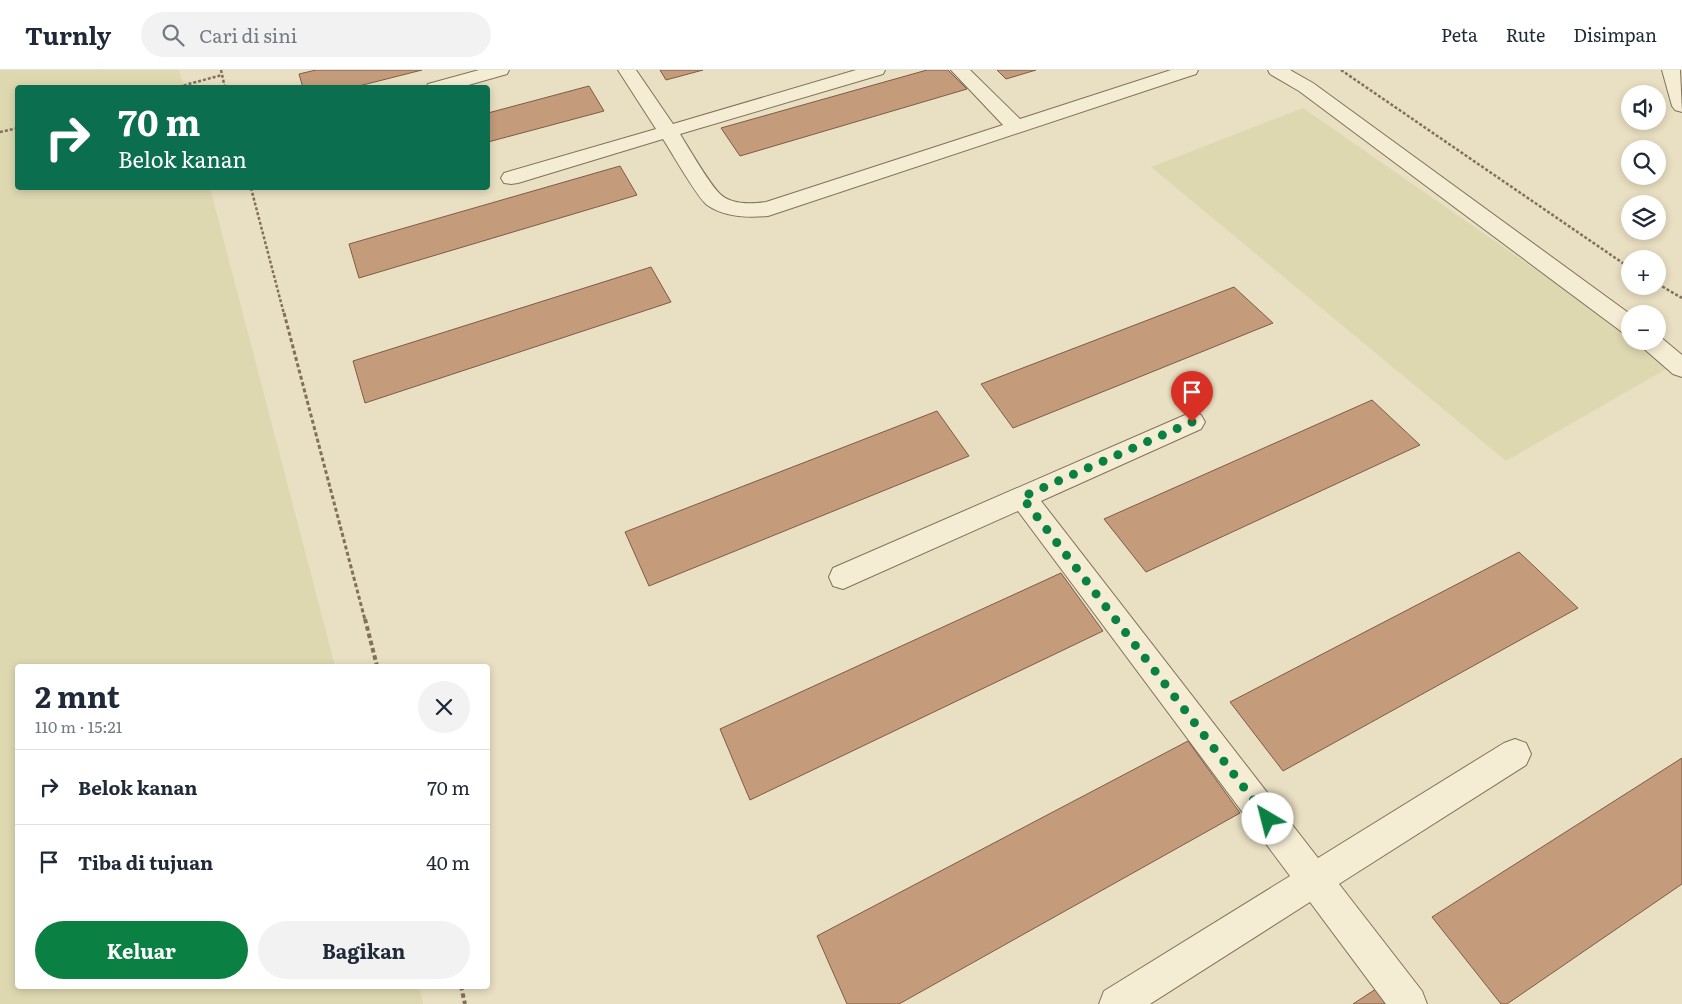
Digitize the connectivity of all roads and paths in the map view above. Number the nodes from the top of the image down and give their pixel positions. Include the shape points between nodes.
1 (221, 70) edge
2 (500, 70) edge
3 (627, 70) edge
4 (876, 70) edge
5 (960, 70) edge
6 (1189, 70) edge
7 (1277, 70) edge
8 (1341, 70) edge
9 (1671, 70) edge
10 (222, 75) junction
11 (185, 85) edge
12 (224, 85) edge
13 (446, 85) edge
14 (1682, 106) edge
15 (1016, 127) junction
16 (15, 129) edge
17 (667, 130) junction
18 (0, 132) edge
19 (511, 178) dead end
20 (253, 190) edge
21 (1621, 262) edge
22 (1666, 289) edge
23 (1682, 298) edge
24 (1621, 319) edge
25 (1661, 350) edge
26 (1682, 368) edge
27 (1192, 422) dead end
28 (1022, 497) junction
29 (843, 577) dead end
30 (376, 664) edge
31 (1515, 754) dead end
32 (1314, 880) junction
33 (461, 989) edge
34 (465, 1004) edge
35 (1116, 1004) edge
36 (1409, 1004) edge

1 - 10 path
2 - 13 street
3 - 17 street
4 - 17 street
5 - 15 street
6 - 15 street
7 - 24 street via 1320,98
8 - 21 path
9 - 14 street
10 - 11 path
10 - 12 path
15 - 17 street via 768,209 745,211 724,206 713,199
16 - 18 path
17 - 19 street
20 - 30 path
22 - 23 path
25 - 26 street
27 - 28 street
28 - 29 street
28 - 32 street
31 - 32 street
32 - 35 street
32 - 36 street
33 - 34 path

